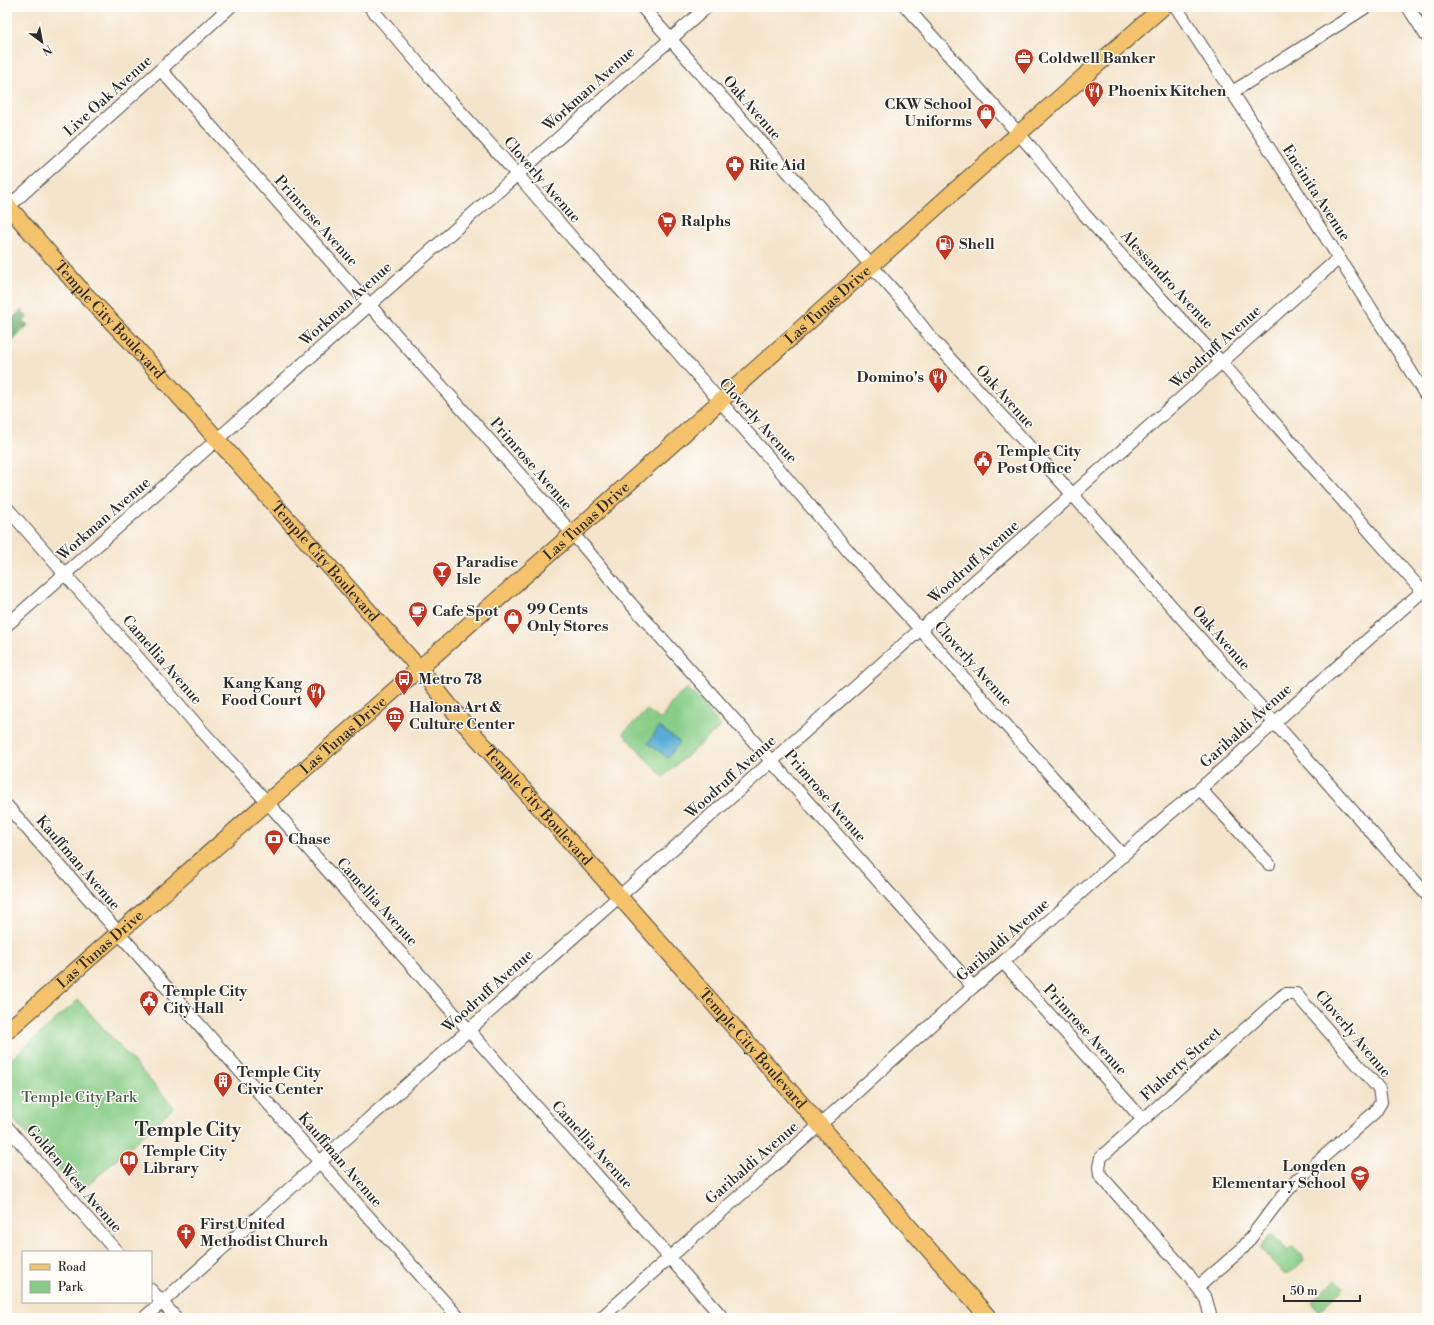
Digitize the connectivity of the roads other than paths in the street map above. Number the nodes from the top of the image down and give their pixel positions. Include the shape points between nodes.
1 (230, 7) edge
2 (370, 7) edge
3 (642, 7) edge
4 (706, 7) edge
5 (906, 7) edge
6 (1163, 7) edge
7 (1176, 7) edge
8 (1366, 7) edge
9 (1408, 7) edge
10 (1427, 37) edge
11 (670, 39) junction
12 (161, 70) junction
13 (1231, 93) junction
14 (1018, 134) junction
15 (517, 174) junction
16 (7, 206) edge
17 (1339, 258) junction
18 (871, 267) junction
19 (369, 304) junction
20 (1222, 363) junction
21 (1427, 397) edge
22 (720, 403) junction
23 (217, 439) junction
24 (1073, 495) junction
25 (7, 508) edge
26 (572, 534) junction
27 (66, 574) junction
28 (1424, 589) edge
29 (7, 625) edge
30 (921, 630) junction
31 (419, 668) junction
32 (1275, 722) junction
33 (773, 762) junction
34 (1200, 789) junction
35 (267, 802) junction
36 (7, 806) edge
37 (1123, 856) junction
38 (1269, 864) dead end
39 (1427, 895) edge
40 (619, 896) junction
41 (118, 933) junction
42 (1003, 962) junction
43 (973, 987) junction
44 (1292, 993) joint
45 (468, 1029) junction
46 (7, 1031) edge
47 (1143, 1120) junction
48 (819, 1125) junction
49 (7, 1127) edge
50 (322, 1162) junction
51 (116, 1251) edge
52 (670, 1257) junction
53 (1198, 1287) junction
54 (152, 1291) edge
55 (162, 1302) junction
56 (144, 1318) edge
57 (176, 1318) edge
58 (459, 1318) edge
59 (601, 1318) edge
60 (723, 1318) edge
61 (989, 1318) edge
62 (1211, 1318) edge

1 - 12 street, Live Oak Avenue
2 - 15 street, Cloverly Avenue
3 - 11 street, Oak Avenue
4 - 11 street, Workman Avenue
5 - 14 street, Alessandro Avenue
6 - 14 main road, Las Tunas Drive
7 - 13 street, Encinita Avenue
8 - 13 street
9 - 10 street
11 - 15 street, Workman Avenue
11 - 18 street, Oak Avenue
12 - 16 street, Live Oak Avenue
12 - 19 street, Primrose Avenue
13 - 17 street, Encinita Avenue
14 - 18 main road, Las Tunas Drive
14 - 20 street, Alessandro Avenue via 1131,266
15 - 19 street, Workman Avenue
15 - 22 street, Cloverly Avenue via 574,240 660,332
16 - 23 main road, Temple City Boulevard
17 - 20 street, Woodruff Avenue
17 - 21 street, Encinita Avenue
18 - 22 main road, Las Tunas Drive
18 - 24 street, Oak Avenue via 932,339
19 - 23 street, Workman Avenue
19 - 26 street, Primrose Avenue
20 - 24 street, Woodruff Avenue
20 - 28 street, Alessandro Avenue
22 - 26 main road, Las Tunas Drive
22 - 30 street, Cloverly Avenue via 850,553
23 - 27 street, Workman Avenue
23 - 31 main road, Temple City Boulevard
24 - 30 street, Woodruff Avenue
24 - 32 street, Oak Avenue
25 - 27 street, Camellia Avenue
26 - 31 main road, Las Tunas Drive
26 - 33 street, Primrose Avenue via 630,604
27 - 29 street, Workman Avenue
27 - 35 street, Camellia Avenue
28 - 32 street, Garibaldi Avenue
30 - 33 street, Woodruff Avenue
30 - 37 street, Cloverly Avenue
31 - 35 main road, Las Tunas Drive
31 - 40 main road, Temple City Boulevard via 462,721
32 - 34 street, Garibaldi Avenue
32 - 39 street, Oak Avenue
33 - 40 street, Woodruff Avenue
33 - 43 street, Primrose Avenue
34 - 37 street, Garibaldi Avenue
34 - 38 street
35 - 41 main road, Las Tunas Drive
35 - 45 street, Camellia Avenue
36 - 41 street, Kauffman Avenue
37 - 42 street, Garibaldi Avenue
40 - 45 street, Woodruff Avenue
40 - 48 main road, Temple City Boulevard
41 - 46 main road, Las Tunas Drive
41 - 50 street, Kauffman Avenue
42 - 43 street, Garibaldi Avenue
42 - 47 street, Primrose Avenue
43 - 48 street, Garibaldi Avenue
44 - 47 street, Flaherty Street via 1279,998
44 - 53 street, Cloverly Avenue via 1301,997 1379,1089 1381,1102 1375,1112 1298,1179 1243,1248
45 - 50 street, Woodruff Avenue
45 - 52 street, Camellia Avenue
47 - 53 street, Flaherty Street via 1101,1157 1098,1167 1100,1175
48 - 52 street, Garibaldi Avenue
48 - 61 main road, Temple City Boulevard
49 - 51 street, Golden West Avenue
50 - 55 street, Woodruff Avenue
50 - 58 street, Kauffman Avenue via 373,1224
52 - 59 street, Garibaldi Avenue
52 - 60 street, Camellia Avenue
53 - 62 street via 1206,1299
54 - 55 street
55 - 56 street, Woodruff Avenue
55 - 57 street

